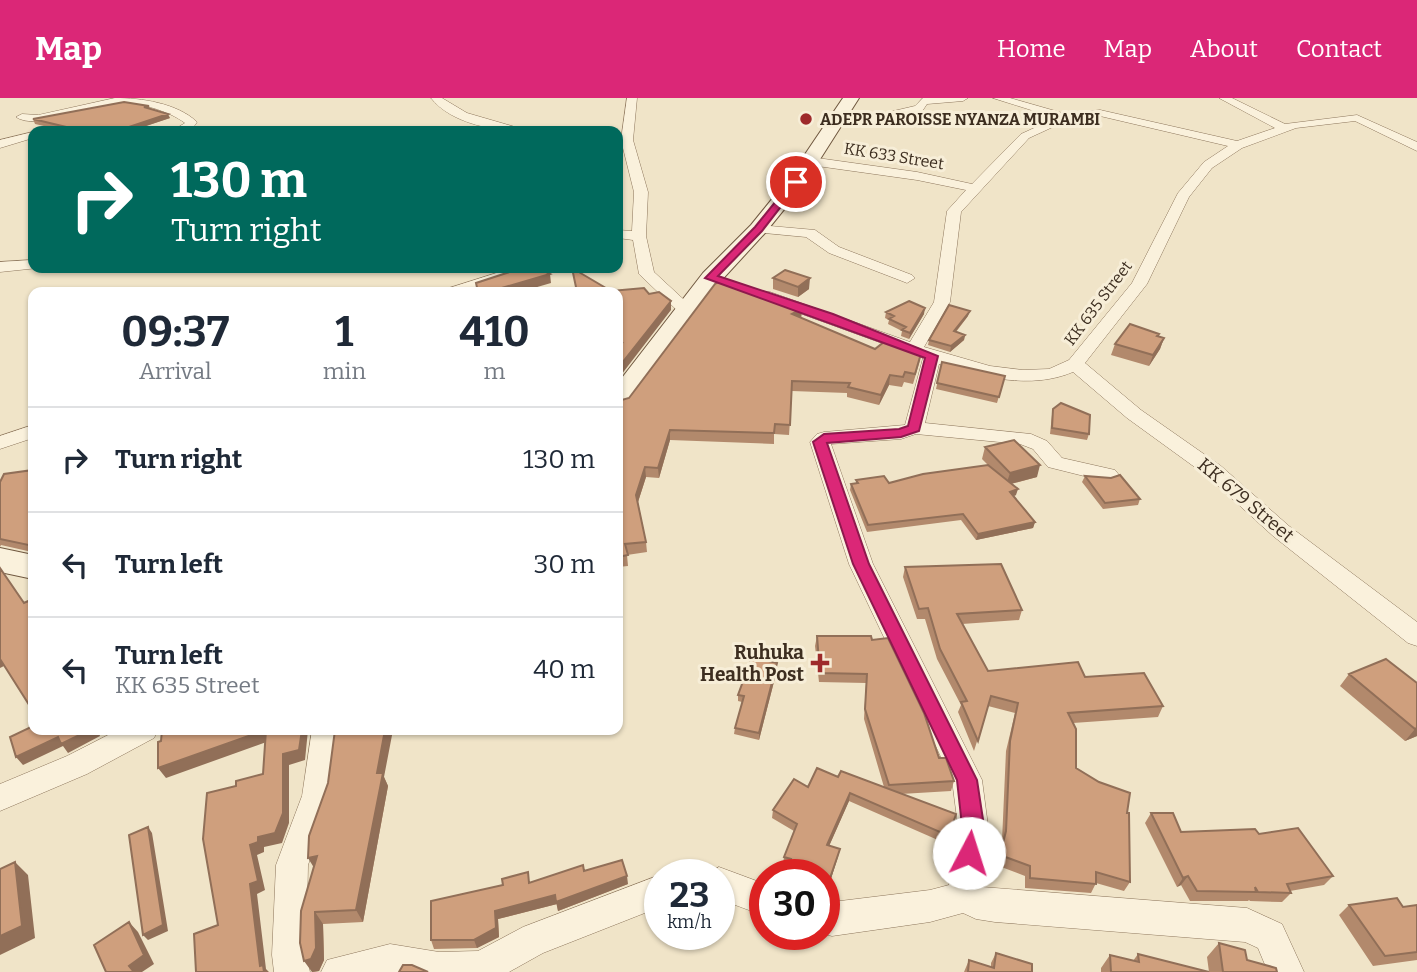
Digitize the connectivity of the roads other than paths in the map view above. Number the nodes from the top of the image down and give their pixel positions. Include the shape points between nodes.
1 (84, 98) edge
2 (162, 98) edge
3 (436, 98) edge
4 (632, 98) edge
5 (851, 98) edge
6 (963, 98) edge
7 (998, 98) edge
8 (1224, 98) edge
9 (144, 103) junction
10 (1066, 117) junction
11 (82, 121) edge
12 (836, 121) junction
13 (188, 126) edge
14 (493, 126) edge
15 (1283, 128) junction
16 (28, 136) edge
17 (623, 136) edge
18 (623, 143) edge
19 (0, 144) edge
20 (1238, 145) junction
21 (1417, 147) edge
22 (810, 161) junction
23 (623, 176) edge
24 (635, 177) junction
25 (973, 188) junction
26 (758, 229) junction
27 (623, 234) edge
28 (639, 236) junction
29 (28, 265) edge
30 (0, 269) edge
31 (511, 273) edge
32 (906, 278) dead end
33 (468, 287) edge
34 (750, 291) edge
35 (688, 312) junction
36 (923, 353) junction
37 (1075, 364) junction
38 (623, 395) edge
39 (914, 428) junction
40 (28, 433) edge
41 (0, 443) edge
42 (1108, 475) edge
43 (0, 560) edge
44 (28, 566) edge
45 (1417, 636) edge
46 (134, 735) edge
47 (325, 735) edge
48 (0, 798) edge
49 (967, 896) junction
50 (644, 898) edge
51 (840, 918) edge
52 (292, 972) edge
53 (339, 972) edge
54 (1286, 972) edge

1 - 9 street via 16,119 112,101
2 - 9 street
3 - 14 street via 462,115
4 - 17 street
5 - 12 main road
6 - 12 street via 924,101 919,108 872,119
7 - 10 street
8 - 15 street
9 - 11 street
9 - 13 street via 178,113 191,121
10 - 20 street via 1109,114
10 - 25 street via 1025,136
12 - 22 main road
15 - 20 street, KK 635 Street
15 - 21 street, KK 635 Street via 1357,118
16 - 19 street
18 - 24 street
20 - 37 street, KK 635 Street via 1208,165 1183,196 1139,284
22 - 25 street, KK 633 Street
22 - 26 main road
23 - 24 street
24 - 28 street via 641,192
25 - 36 street via 954,211 942,302
26 - 32 street via 810,233 834,250
26 - 35 main road
27 - 28 street
28 - 35 street via 646,274
29 - 30 street
31 - 33 street
34 - 36 street, KK 635 Street
35 - 38 main road
36 - 37 street, KK 635 Street via 996,373 1042,377 1065,372
36 - 39 street
37 - 45 street, KK 679 Street
39 - 42 street via 1024,438 1040,444 1055,463
39 - 49 street via 820,442 861,564 967,780 973,826
40 - 41 street
43 - 44 main road
46 - 48 street
47 - 52 street via 317,796 292,865
49 - 51 street via 930,906
49 - 54 street via 976,903 995,906 1247,925 1269,936
50 - 53 street via 535,939 481,968 439,969 390,961

